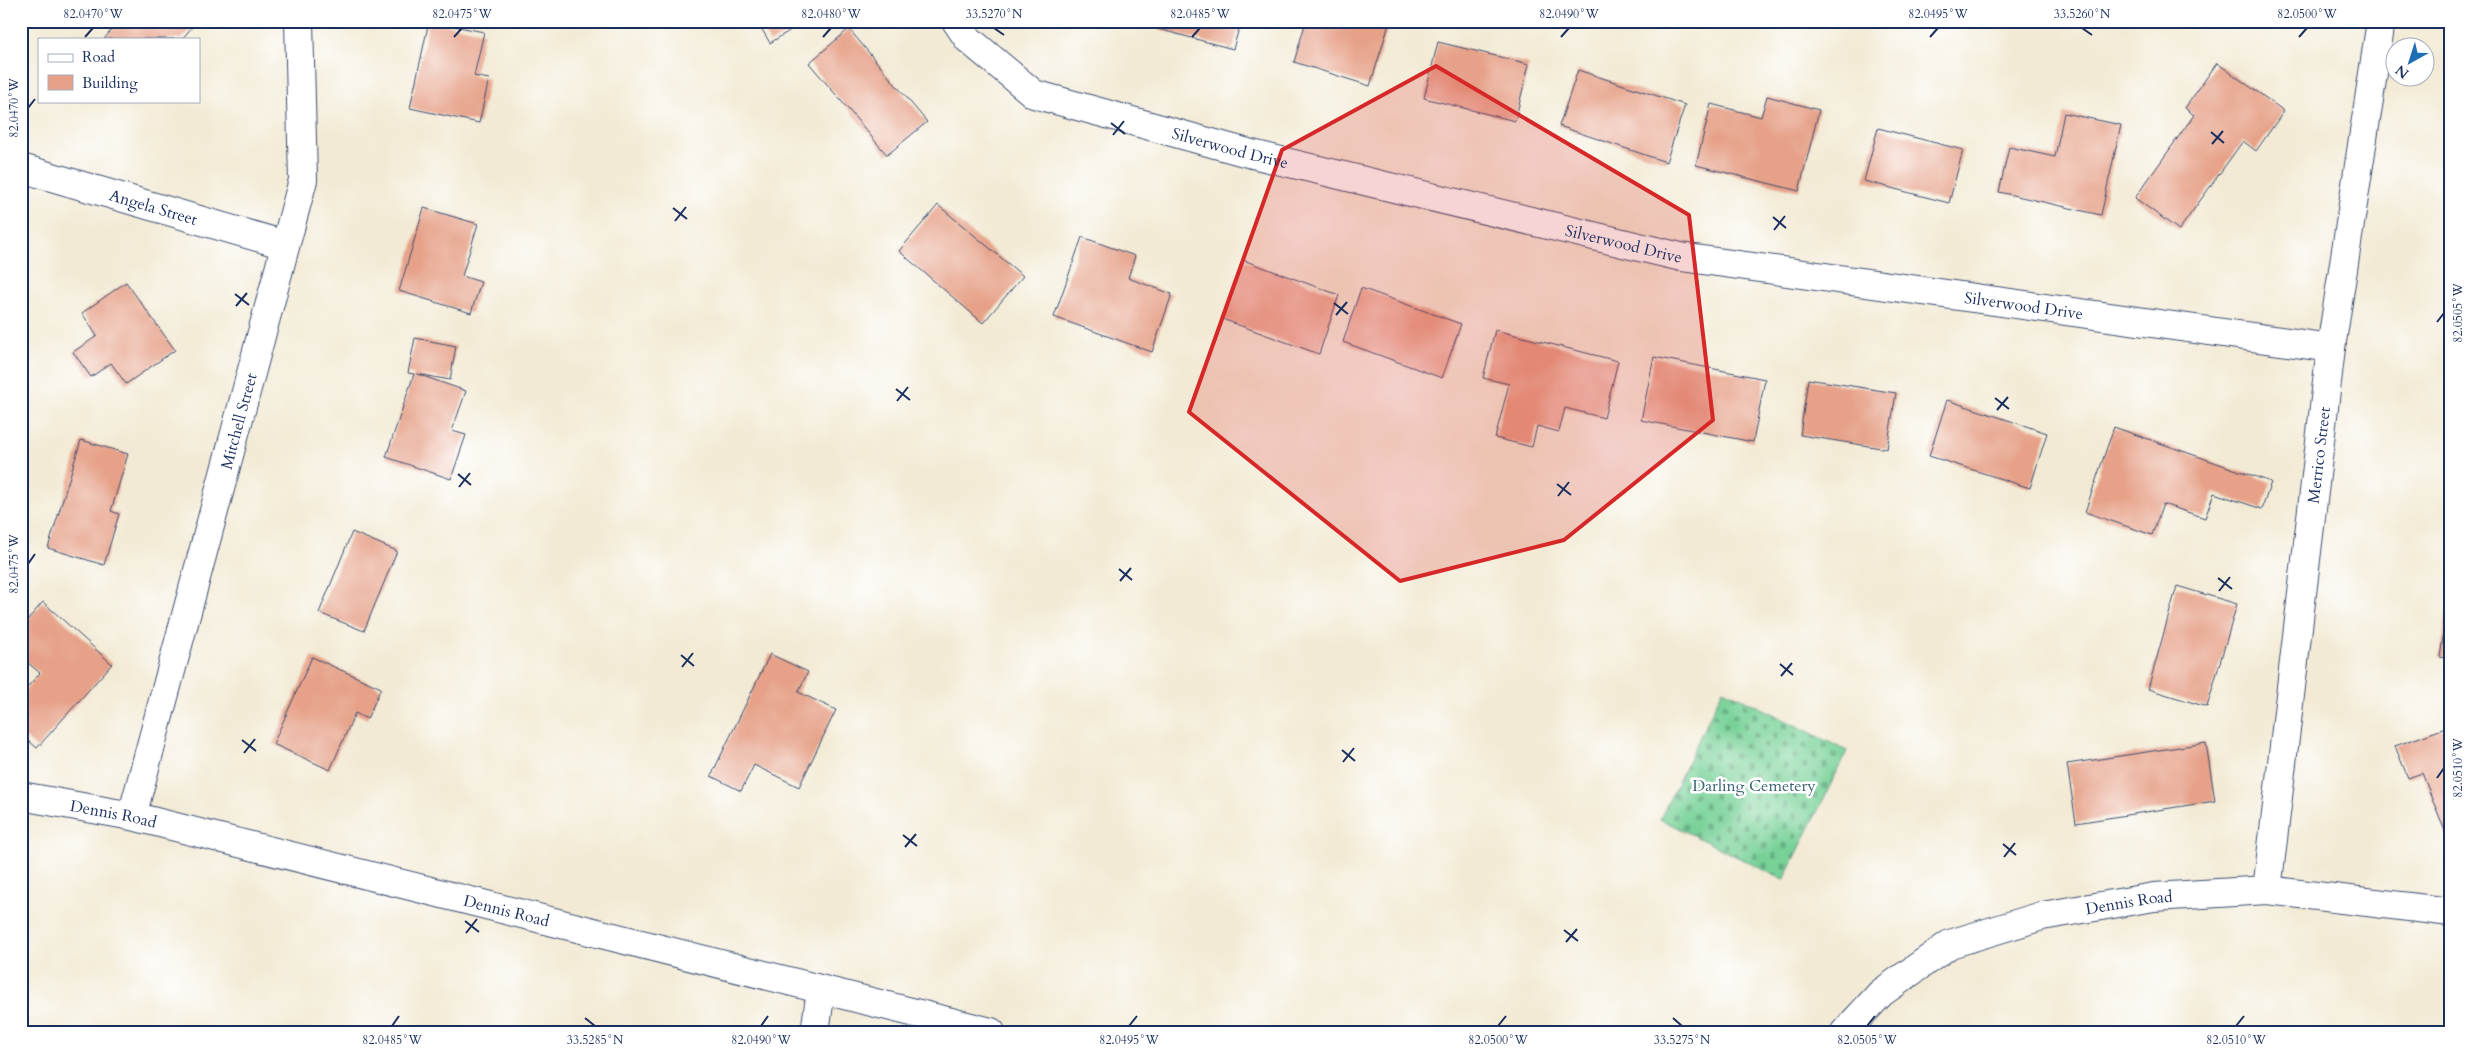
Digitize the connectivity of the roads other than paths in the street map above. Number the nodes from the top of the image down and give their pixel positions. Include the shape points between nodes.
1 (299, 21) edge
2 (956, 21) edge
3 (2381, 21) edge
4 (21, 168) edge
5 (285, 245) junction
6 (2331, 348) junction
7 (21, 796) edge
8 (132, 816) junction
9 (2267, 890) junction
10 (2451, 912) edge
11 (821, 990) junction
12 (815, 1032) edge
13 (991, 1032) edge
14 (1845, 1032) edge

1 - 5 street, Mitchell Street via 303,180
2 - 6 street, Silverwood Drive via 968,39 1034,94 1248,153 1680,258
3 - 6 street, Merrico Street
4 - 5 street, Angela Street
5 - 8 street, Mitchell Street
6 - 9 street, Merrico Street
7 - 8 street, Dennis Road
8 - 11 street, Dennis Road
9 - 10 street, Dennis Road
9 - 14 street, Dennis Road via 2154,897 2042,916 1950,944 1881,993
11 - 12 street
11 - 13 street, Dennis Road

